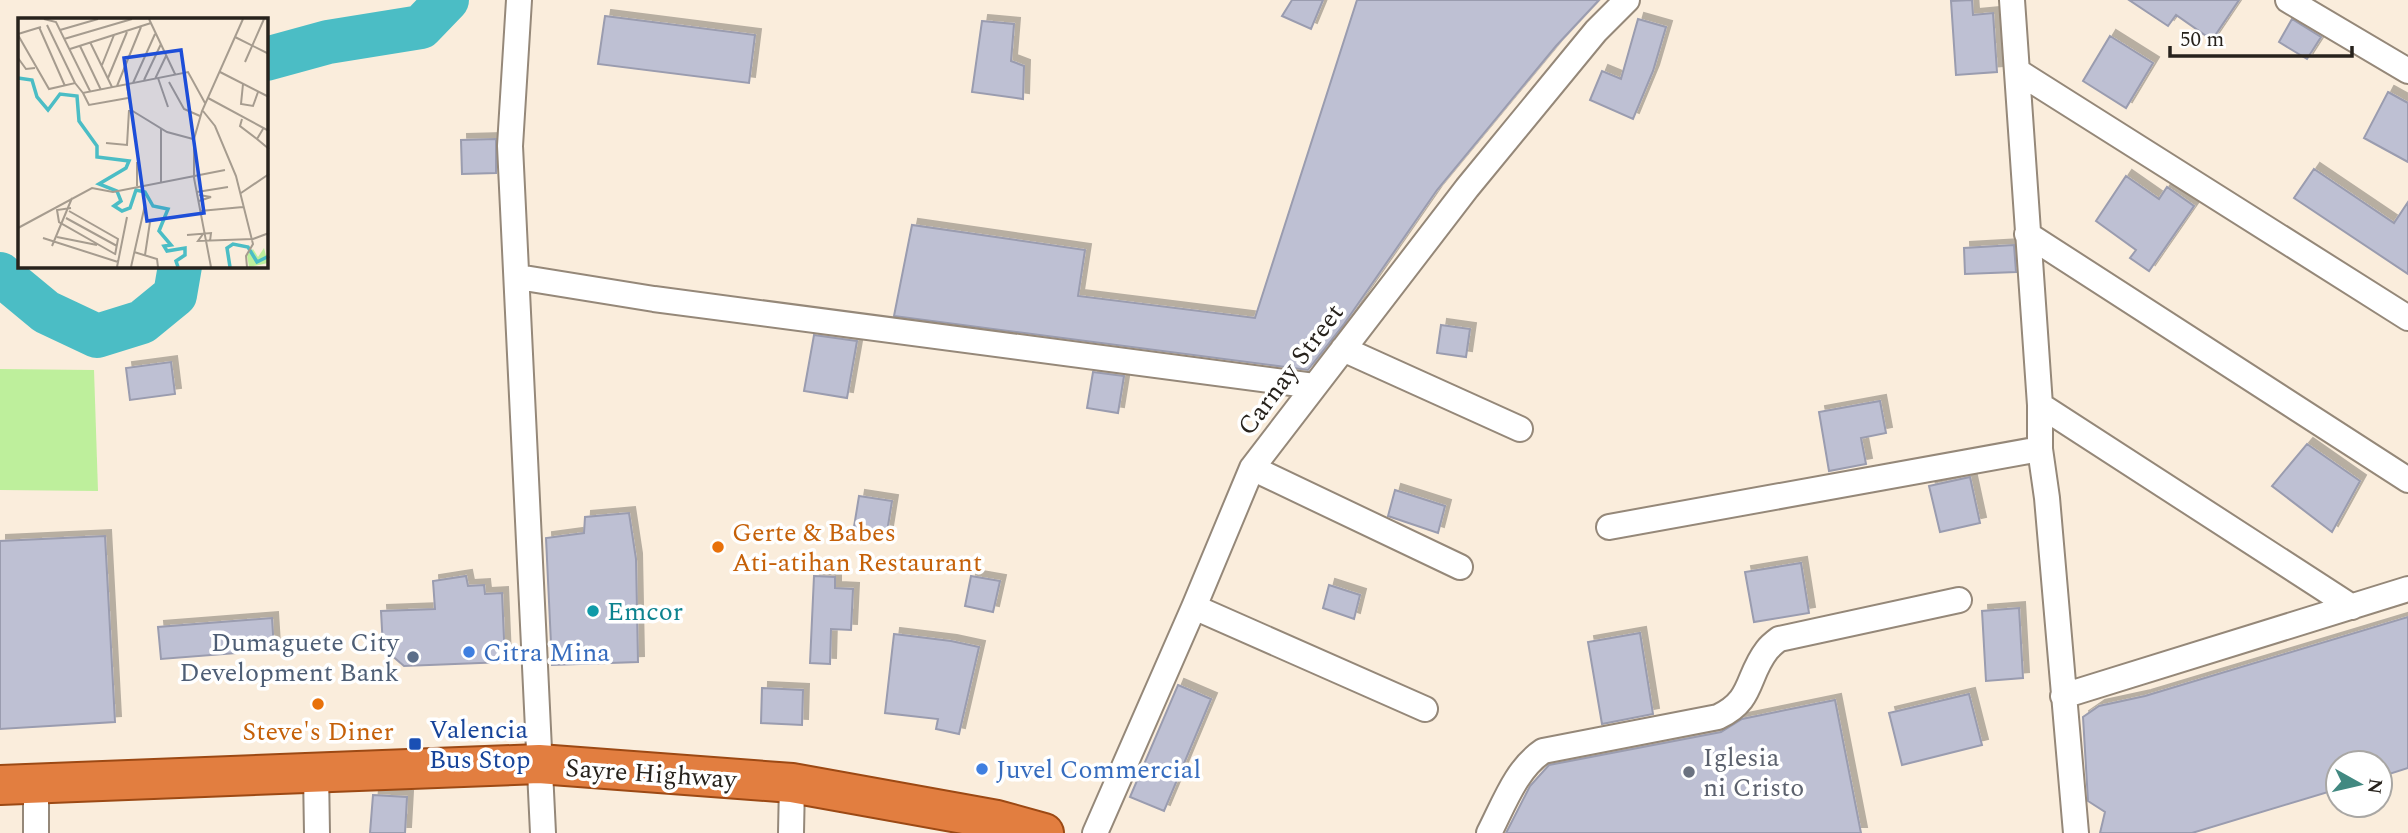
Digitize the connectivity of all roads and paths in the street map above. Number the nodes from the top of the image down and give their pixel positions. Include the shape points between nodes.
1 (519, 0) edge
2 (1627, 0) edge
3 (2012, 0) edge
4 (2288, 0) edge
5 (2017, 71) junction
6 (2408, 71) edge
7 (2027, 234) junction
8 (518, 277) junction
9 (2408, 318) edge
10 (1343, 349) junction
11 (1314, 386) junction
12 (2040, 405) junction
13 (1520, 429) dead end
14 (2040, 449) junction
15 (1252, 468) junction
16 (2408, 480) edge
17 (1609, 527) dead end
18 (1460, 567) dead end
19 (2408, 589) edge
20 (1959, 600) dead end
21 (1194, 607) junction
22 (2352, 607) junction
23 (2063, 696) junction
24 (1425, 709) dead end
25 (539, 765) junction
26 (316, 772) junction
27 (792, 783) junction
28 (18, 784) edge
29 (36, 833) edge
30 (317, 833) edge
31 (542, 833) edge
32 (791, 833) edge
33 (1044, 833) edge
34 (1095, 833) edge
35 (1489, 833) edge
36 (2076, 833) edge

1 - 8 street via 510,146
2 - 10 street, Carnay Street via 1466,188
3 - 5 street
4 - 6 street
5 - 7 street
5 - 9 street
7 - 12 street
7 - 16 street
8 - 11 street
8 - 25 street
10 - 11 street, Carnay Street
10 - 13 street
11 - 15 street, Carnay Street
12 - 14 street
12 - 22 street
14 - 17 street
14 - 23 street
15 - 18 street
15 - 21 street, Carnay Street
19 - 22 street
20 - 35 street via 1779,639 1766,651 1742,700 1718,717 1543,751 1520,773
21 - 24 street
21 - 34 street, Carnay Street
22 - 23 street
23 - 36 street
25 - 26 highway, Sayre Highway
25 - 27 highway, Sayre Highway
25 - 31 street
26 - 28 highway, Sayre Highway
26 - 30 street
27 - 32 street
27 - 33 highway, Sayre Highway via 997,820
28 - 29 street

